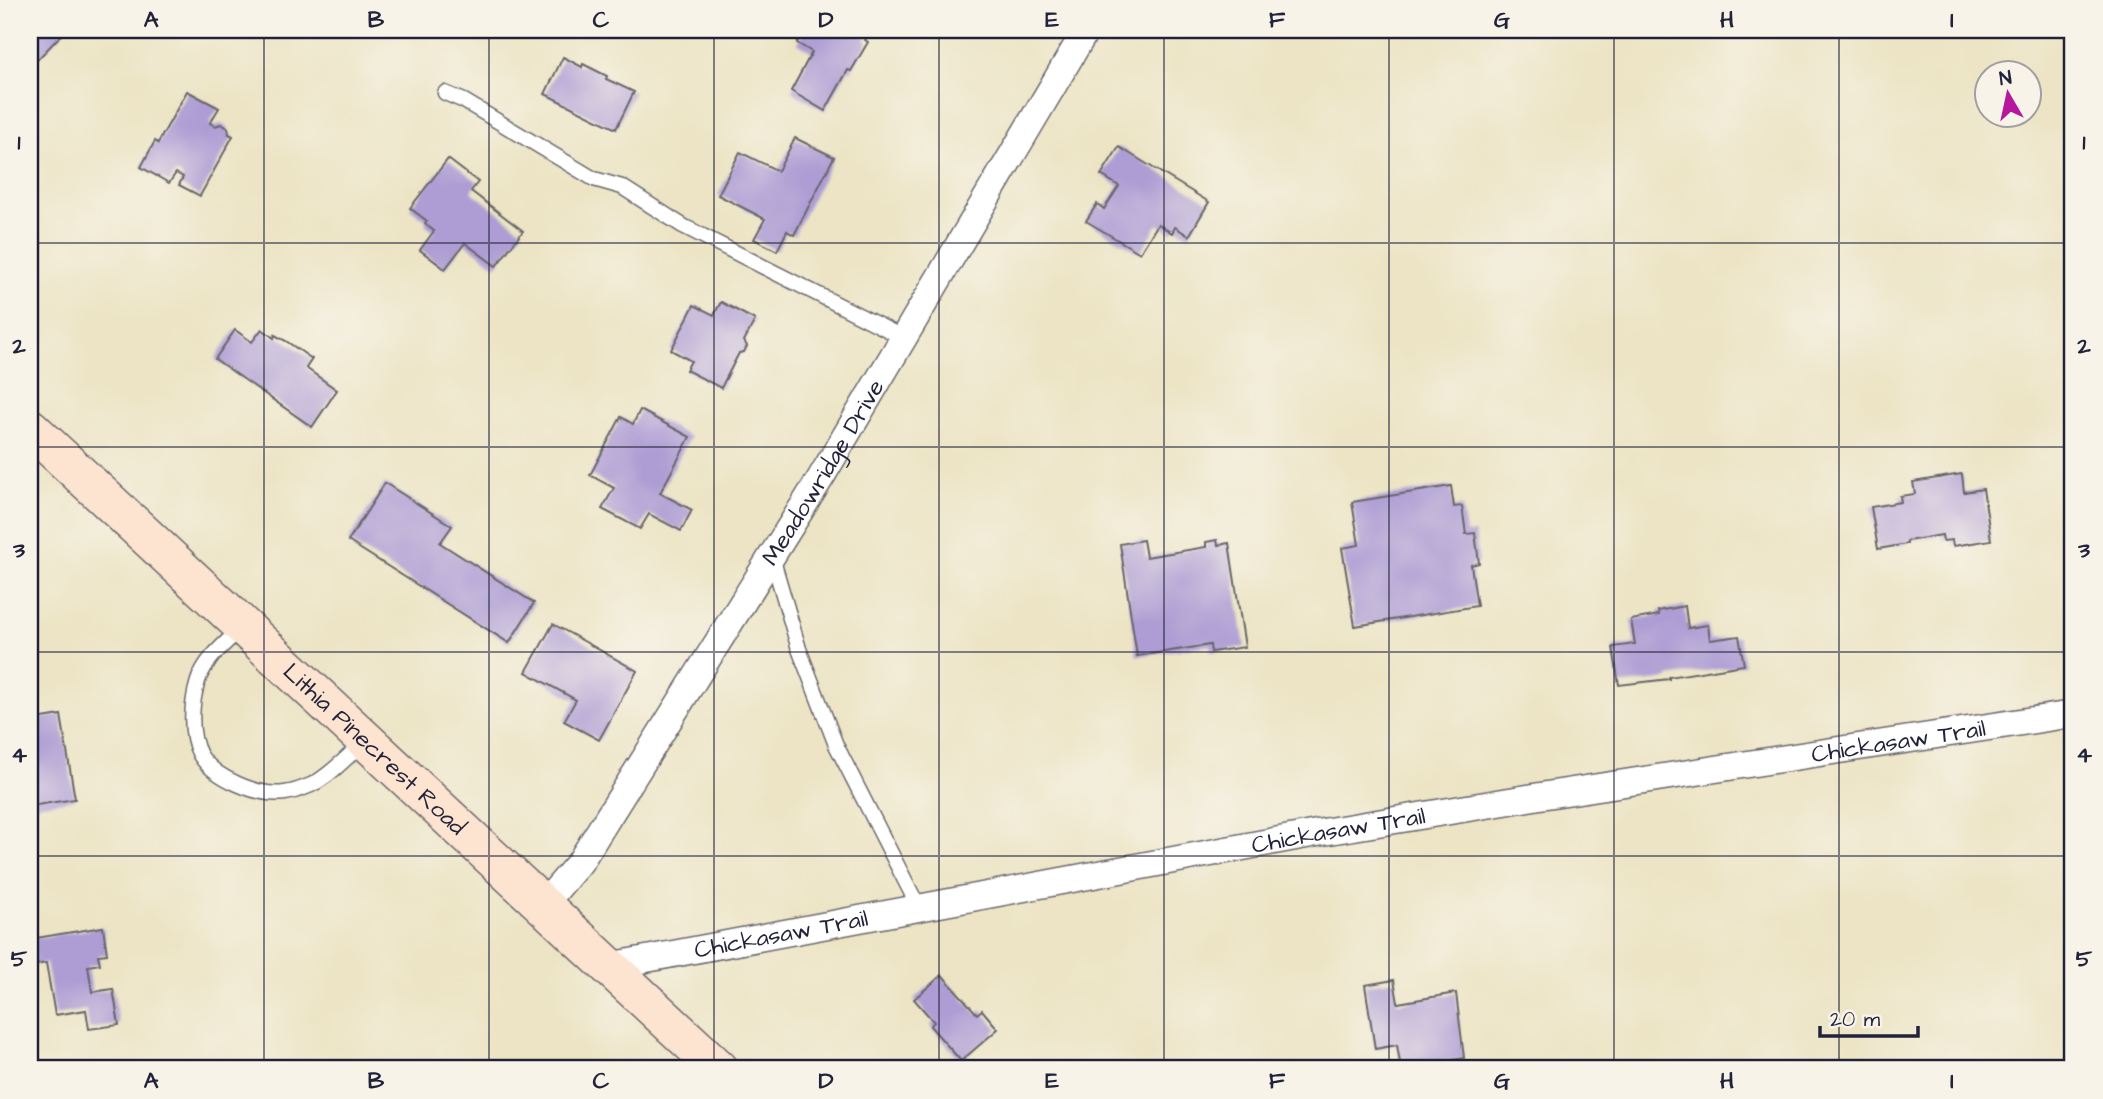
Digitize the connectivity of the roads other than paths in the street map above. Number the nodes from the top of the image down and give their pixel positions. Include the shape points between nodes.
1 (1086, 30) edge
2 (445, 93) dead end
3 (904, 338) junction
4 (30, 428) edge
5 (772, 557) junction
6 (243, 626) junction
7 (2073, 714) edge
8 (366, 740) junction
9 (543, 905) junction
10 (919, 908) junction
11 (609, 966) junction
12 (719, 1069) edge

1 - 3 street, Meadowridge Drive
2 - 3 lane via 594,179 622,187 683,226
3 - 5 street, Meadowridge Drive
4 - 6 main road, Lithia Pinecrest Road
5 - 9 street, Meadowridge Drive via 580,862
5 - 10 lane via 799,649 836,745
6 - 8 main road, Lithia Pinecrest Road
6 - 8 lane via 212,657 198,680 193,736 211,768 239,785 285,793 313,785
7 - 10 street, Chickasaw Trail via 1317,833
8 - 9 main road, Lithia Pinecrest Road
9 - 11 main road, Lithia Pinecrest Road
10 - 11 street, Chickasaw Trail
11 - 12 main road, Lithia Pinecrest Road

